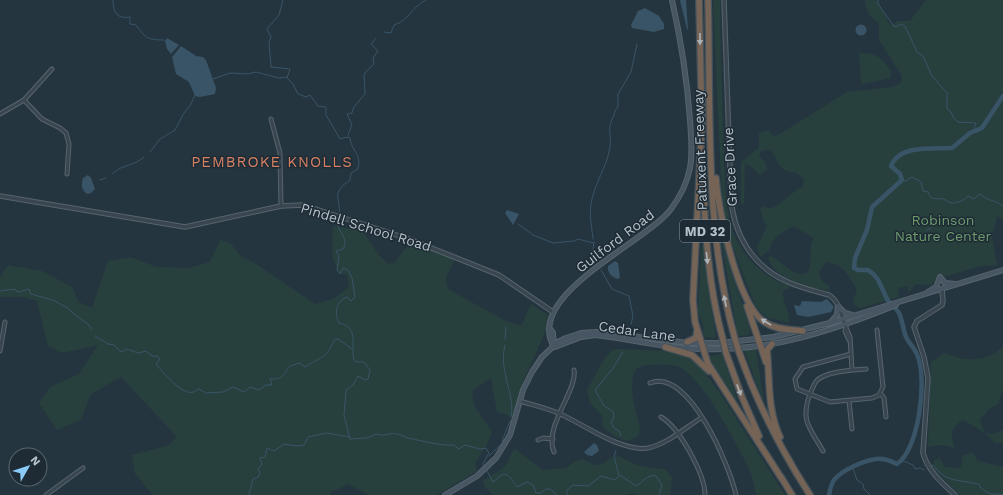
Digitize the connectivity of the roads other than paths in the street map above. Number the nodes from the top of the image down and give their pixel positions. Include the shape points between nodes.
1 (672, 0) edge
2 (699, 0) edge
3 (708, 0) edge
4 (724, 0) edge
5 (52, 69) dead end
6 (710, 72) junction
7 (24, 100) junction
8 (0, 114) edge
9 (271, 119) dead end
10 (702, 121) junction
11 (67, 174) dead end
12 (0, 196) edge
13 (281, 206) junction
14 (1003, 270) edge
15 (740, 280) junction
16 (958, 284) junction
17 (942, 290) junction
18 (924, 295) junction
19 (838, 306) junction
20 (884, 308) junction
21 (553, 312) junction
22 (856, 315) junction
23 (5, 322) dead end
24 (830, 323) junction
25 (844, 323) junction
26 (697, 328) junction
27 (877, 330) dead end
28 (552, 331) junction
29 (803, 331) junction
30 (566, 338) junction
31 (759, 339) junction
32 (687, 342) junction
33 (701, 343) junction
34 (772, 344) junction
35 (761, 346) junction
36 (554, 347) junction
37 (665, 347) junction
38 (703, 350) junction
39 (0, 351) edge
40 (850, 354) junction
41 (768, 368) junction
42 (866, 368) dead end
43 (574, 370) dead end
44 (852, 370) junction
45 (650, 383) dead end
46 (726, 393) junction
47 (881, 394) junction
48 (810, 395) junction
49 (520, 401) junction
50 (849, 401) junction
51 (559, 413) junction
52 (660, 417) dead end
53 (886, 417) dead end
54 (701, 418) junction
55 (852, 429) dead end
56 (677, 433) junction
57 (553, 439) junction
58 (538, 440) dead end
59 (823, 451) dead end
60 (554, 452) dead end
61 (83, 468) dead end
62 (782, 479) junction
63 (802, 482) junction
64 (451, 494) edge
65 (46, 495) edge
66 (445, 495) edge
67 (705, 495) edge
68 (736, 495) edge
69 (792, 495) edge
70 (810, 495) edge
71 (955, 495) edge

1 - 21 main road, Guilford Road via 685,66 689,108 691,155 686,184 662,220 584,276
2 -> 10 highway, Patuxent Freeway / MD 32
3 - 6 highway, Patuxent Freeway / MD 32
4 - 19 street, Grace Drive via 730,197 736,226 746,247 765,269 788,283 829,295 836,300
5 - 7 street
6 - 15 highway via 718,196 725,233
63 -> 6 highway, Patuxent Freeway / MD 32, bridge via 766,417 739,352 722,284 715,235
7 - 8 street
7 - 11 street via 42,119 66,133 69,144
9 - 13 street via 280,152
10 - 26 highway via 693,300
10 -> 62 highway, Patuxent Freeway / MD 32, bridge via 704,222 708,264 723,340 753,424
12 - 13 street, Pindell School Road via 185,227
13 - 21 street, Pindell School Road via 309,207 442,251 506,278
14 - 16 main road, Cedar Lane
29 -> 15 highway via 777,328 759,318 749,305
15 - 31 highway
16 - 17 main road, Cedar Lane
16 - 18 main road via 945,283 940,278 936,286
17 - 18 main road, Cedar Lane
17 - 71 street via 942,305 917,321 914,327 928,378 923,453 932,473
18 - 20 main road, Cedar Lane
19 - 22 main road via 845,313
19 - 24 main road via 837,315
19 - 25 street, Grace Drive
20 - 22 main road, Cedar Lane
20 - 25 main road, Cedar Lane
21 - 28 main road, Guilford Road
22 - 25 main road, Cedar Lane
23 - 39 street
24 - 25 main road, Cedar Lane
24 - 29 main road, Cedar Lane
25 - 34 main road, Cedar Lane
25 - 35 main road
25 - 40 street
26 - 32 highway via 696,338
26 - 33 highway
27 - 47 street via 883,387
28 - 30 main road via 557,336
28 - 36 main road, Guilford Road via 550,338
29 - 31 main road, Cedar Lane
30 - 32 main road, Cedar Lane via 580,333 597,332
30 - 36 main road, Cedar Lane
31 - 33 main road, Cedar Lane
31 - 35 highway
32 - 33 main road, Cedar Lane
33 - 38 highway
34 - 35 main road, Cedar Lane
34 - 41 highway via 767,349
35 - 38 main road, Cedar Lane
35 - 41 highway
36 - 37 main road, Cedar Lane via 574,339 595,336
36 - 49 main road via 532,372
37 - 38 main road, Cedar Lane
37 - 46 highway via 681,351 698,360
38 - 46 highway
40 - 44 street
40 - 48 street via 803,367 796,377 796,387
41 - 63 highway via 769,399 774,423
42 - 44 street
43 - 51 street via 574,379
44 - 48 street via 820,377 814,383
45 - 54 street via 660,381 678,388 686,395
46 - 62 highway
47 - 50 street
47 - 53 street via 884,398
48 - 50 street via 830,402
48 - 59 street via 805,410 806,419
49 - 51 street
49 - 64 main road via 507,441 488,467
50 - 55 street
51 - 56 street via 631,448 655,446
51 - 57 street
52 - 56 street via 669,422
54 - 56 street
54 - 68 street via 725,459
56 - 67 street via 700,472
57 - 58 street
57 - 60 street
61 - 65 street
62 - 69 highway, Patuxent Freeway / MD 32
63 - 70 highway, Patuxent Freeway / MD 32
64 - 66 main road

